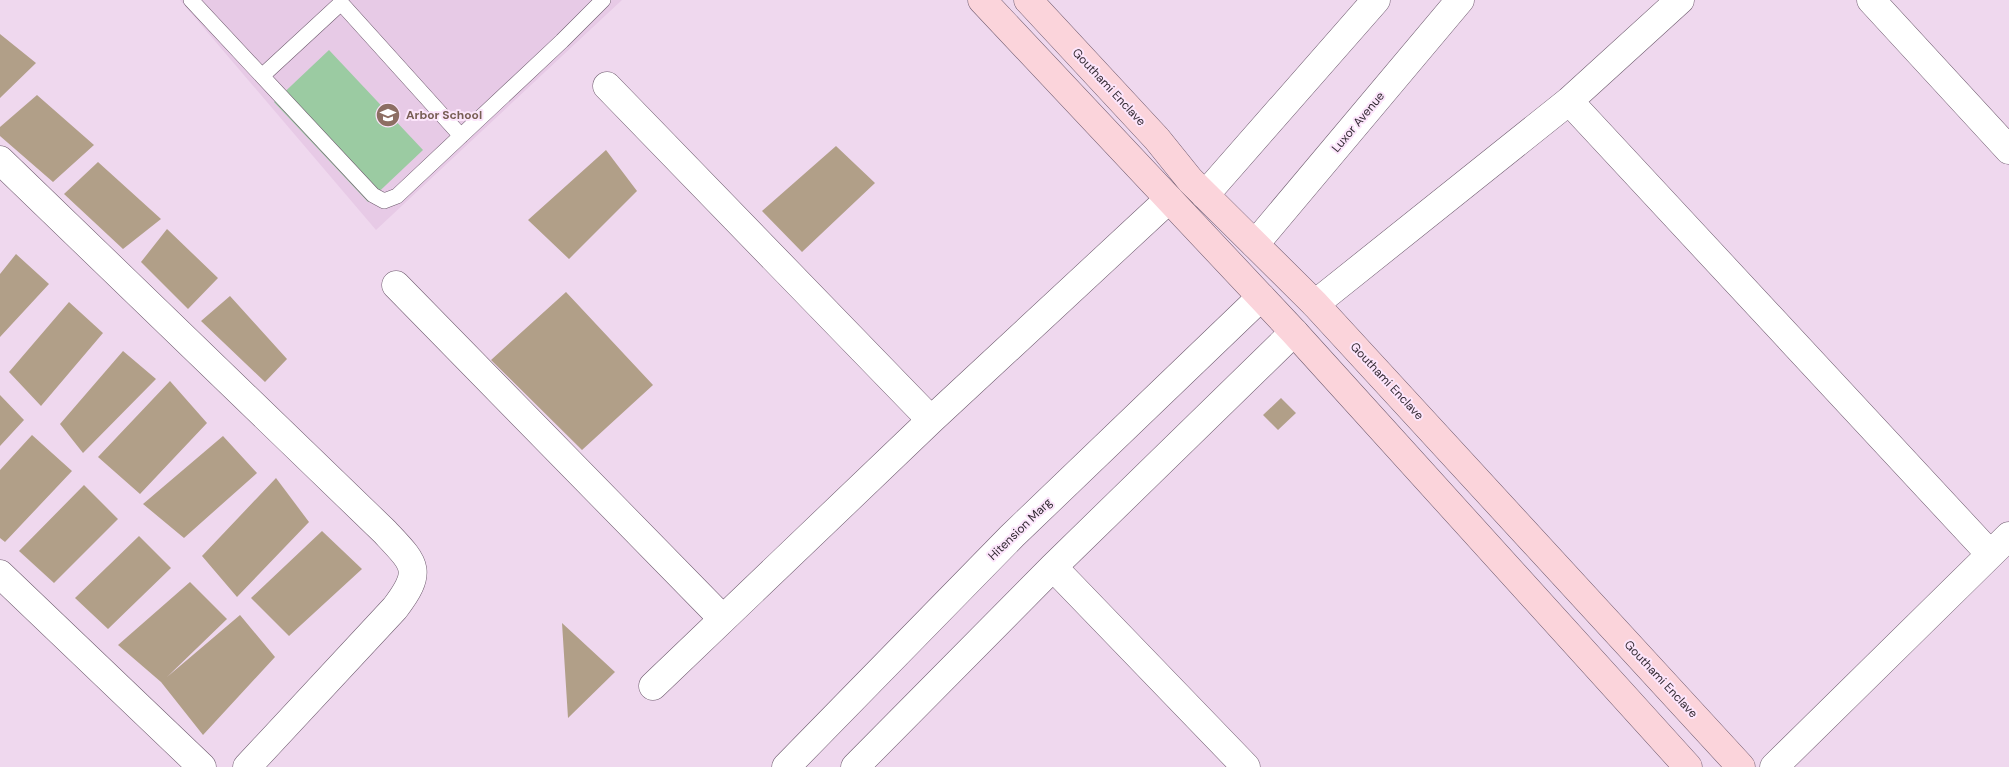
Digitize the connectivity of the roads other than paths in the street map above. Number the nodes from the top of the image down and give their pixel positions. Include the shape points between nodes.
1 (191, 0) edge
2 (603, 0) edge
3 (982, 0) edge
4 (1028, 0) edge
5 (1376, 0) edge
6 (1460, 0) edge
7 (1680, 0) edge
8 (1871, 0) edge
9 (343, 2) edge
10 (262, 76) junction
11 (607, 86) dead end
12 (1569, 101) junction
13 (461, 136) junction
14 (2009, 150) edge
15 (0, 160) edge
16 (1205, 195) junction
17 (1168, 200) junction
18 (1255, 244) junction
19 (396, 285) dead end
20 (1261, 297) junction
21 (1315, 304) junction
22 (1294, 332) junction
23 (931, 420) junction
24 (1999, 545) edge
25 (1053, 567) junction
26 (0, 574) edge
27 (722, 618) junction
28 (653, 686) dead end
29 (202, 767) edge
30 (248, 767) edge
31 (786, 767) edge
32 (855, 767) edge
33 (1246, 767) edge
34 (1688, 767) edge
35 (1741, 767) edge
36 (1774, 767) edge

1 - 10 lane
2 - 13 lane
3 - 17 street
4 - 16 street, Gouthami Enclave
5 - 16 street
6 - 18 street, Luxor Avenue
7 - 12 street
8 - 14 street
9 - 10 lane
9 - 13 lane
10 - 13 lane via 373,194 384,201 397,196
11 - 23 street
12 - 21 street
12 - 24 street
15 - 30 street via 378,525 410,561 414,575 408,591 395,608
16 - 18 street, Gouthami Enclave
17 - 20 street
17 - 23 street
18 - 21 street, Gouthami Enclave
19 - 27 street
20 - 22 street
20 - 31 street, Hitension Marg via 1012,536
21 - 35 street, Gouthami Enclave
22 - 25 street
22 - 34 street
23 - 27 street
24 - 36 street
25 - 32 street
25 - 33 street
26 - 29 street
27 - 28 street

